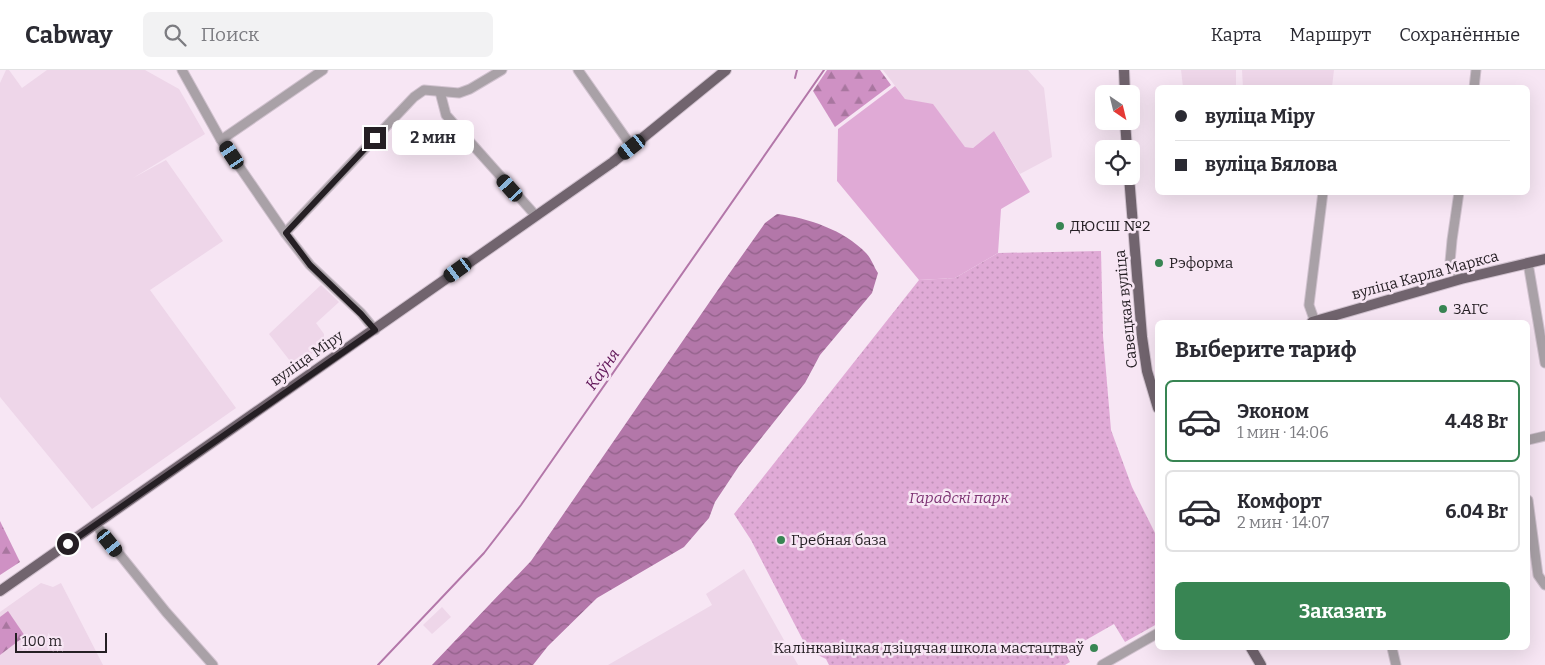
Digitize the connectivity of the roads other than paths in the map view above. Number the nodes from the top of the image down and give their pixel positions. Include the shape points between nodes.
1 (182, 70) edge
2 (323, 70) edge
3 (502, 70) edge
4 (578, 70) edge
5 (726, 70) edge
6 (1124, 70) edge
7 (1476, 70) edge
8 (1125, 85) edge
9 (1474, 85) edge
10 (440, 92) junction
11 (222, 140) junction
12 (632, 147) junction
13 (1130, 185) edge
14 (1323, 195) edge
15 (1459, 195) edge
16 (536, 216) junction
17 (286, 233) junction
18 (1545, 259) edge
19 (1528, 264) junction
20 (1461, 279) junction
21 (1313, 320) edge
22 (1321, 320) edge
23 (375, 330) junction
24 (1545, 363) edge
25 (1155, 369) edge
26 (1147, 371) junction
27 (1155, 398) edge
28 (1545, 436) edge
29 (1530, 440) edge
30 (1530, 515) edge
31 (96, 524) junction
32 (1545, 584) edge
33 (0, 591) edge
34 (1155, 636) edge
35 (1252, 650) edge
36 (1392, 650) edge
37 (213, 665) edge
38 (1102, 665) edge
39 (1261, 665) edge
40 (1396, 665) edge

1 - 11 street
2 - 11 street
3 - 10 street via 459,93
4 - 12 street
5 - 12 main road, вуліца Міру
6 - 8 main road
7 - 9 street
10 - 16 street via 446,115
10 - 17 street via 424,90 414,97
11 - 17 street
12 - 16 main road, вуліца Міру
13 - 26 main road, Савецкая вуліца
14 - 21 street via 1309,305
15 - 20 street via 1450,262
16 - 23 main road, вуліца Міру
17 - 23 street via 310,265
18 - 19 main road, вуліца Карла Маркса
19 - 20 main road, вуліца Карла Маркса
19 - 24 street
20 - 22 main road, вуліца Карла Маркса
23 - 31 main road, вуліца Міру
25 - 26 main road
26 - 27 main road, Савецкая вуліца
28 - 29 street
30 - 32 street via 1538,575
31 - 33 main road, вуліца Міру
31 - 37 street
34 - 38 street
35 - 39 main road
36 - 40 street

